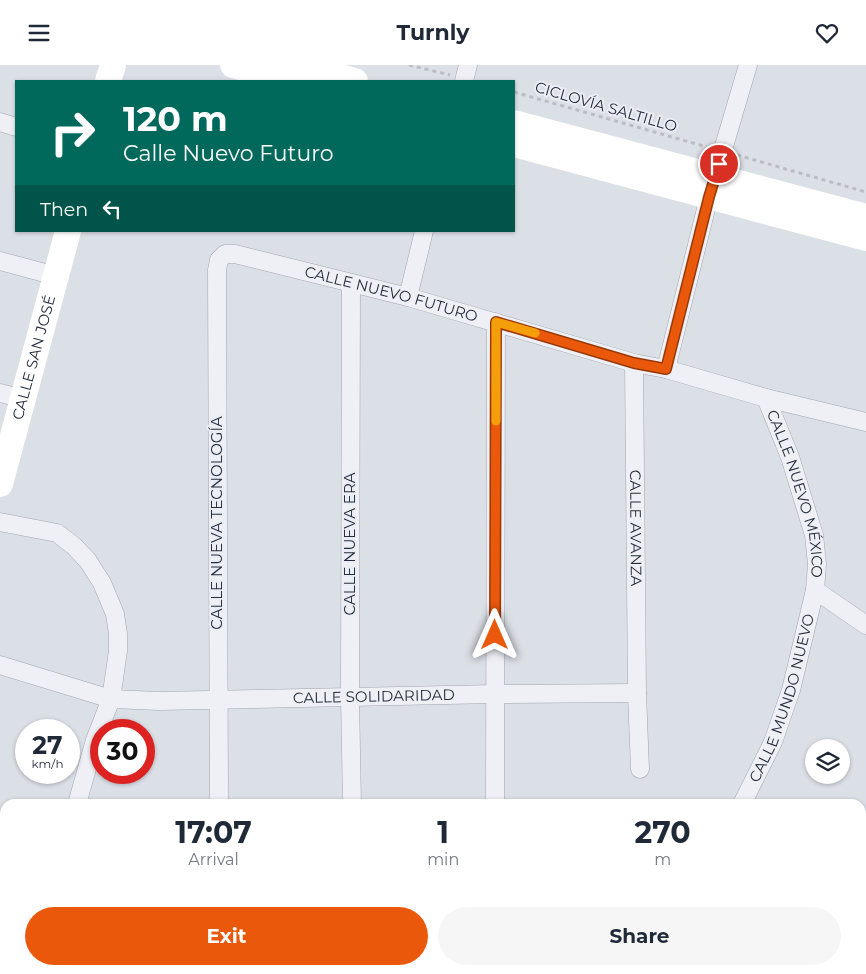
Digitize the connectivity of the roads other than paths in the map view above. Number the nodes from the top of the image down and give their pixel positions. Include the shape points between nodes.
1 (113, 65) edge
2 (233, 65) edge
3 (294, 65) edge
4 (748, 65) edge
5 (108, 80) edge
6 (286, 80) edge
7 (351, 80) edge
8 (0, 122) edge
9 (515, 123) edge
10 (15, 127) edge
11 (515, 144) edge
12 (712, 187) junction
13 (866, 217) edge
14 (68, 232) edge
15 (424, 232) edge
16 (866, 238) edge
17 (235, 254) joint
18 (0, 261) edge
19 (56, 276) junction
20 (351, 284) junction
21 (408, 297) junction
22 (496, 322) junction
23 (634, 363) junction
24 (666, 369) junction
25 (11, 396) edge
26 (766, 398) junction
27 (866, 422) edge
28 (0, 484) edge
29 (0, 522) edge
30 (815, 590) junction
31 (866, 625) edge
32 (0, 665) edge
33 (637, 693) junction
34 (494, 694) junction
35 (350, 697) junction
36 (111, 699) junction
37 (217, 700) junction
38 (640, 769) dead end
39 (78, 799) edge
40 (218, 799) edge
41 (352, 799) edge
42 (495, 799) edge
43 (744, 799) edge

1 - 5 main road
2 - 6 main road
3 - 7 main road
4 - 12 street
8 - 10 street
9 - 12 main road
11 - 12 main road
12 - 13 main road
12 - 16 main road
12 - 24 street
14 - 19 main road, CALLE SAN JOSÉ
15 - 21 street
17 - 20 street, CALLE NUEVO FUTURO
17 - 37 street, CALLE NUEVA TECNOLOGÍA via 225,254 216,270
18 - 19 street
19 - 25 main road, CALLE SAN JOSÉ
20 - 21 street, CALLE NUEVO FUTURO
20 - 35 street, CALLE NUEVA ERA
21 - 22 street, CALLE NUEVO FUTURO
22 - 23 street, CALLE NUEVO FUTURO
22 - 34 street
23 - 24 street, CALLE NUEVO FUTURO
23 - 33 street, CALLE AVANZA
24 - 26 street, CALLE NUEVO FUTURO
25 - 28 main road, CALLE SAN JOSÉ
26 - 27 street, CALLE NUEVO FUTURO
26 - 30 street, CALLE NUEVO MÉXICO via 790,457 814,535
29 - 36 street via 58,533 88,561 102,583 115,613 118,633
30 - 31 street, CALLE NUEVO MÉXICO
30 - 43 street, CALLE MUNDO NUEVO via 791,690 773,742
32 - 36 street, CALLE SOLIDARIDAD
33 - 34 street, CALLE SOLIDARIDAD
33 - 38 street, CALLE AVANZA
34 - 35 street, CALLE SOLIDARIDAD
34 - 42 street
35 - 37 street, CALLE SOLIDARIDAD
35 - 41 street, CALLE NUEVA ERA
36 - 37 street, CALLE SOLIDARIDAD
36 - 39 street via 95,740
37 - 40 street, CALLE NUEVA TECNOLOGÍA

